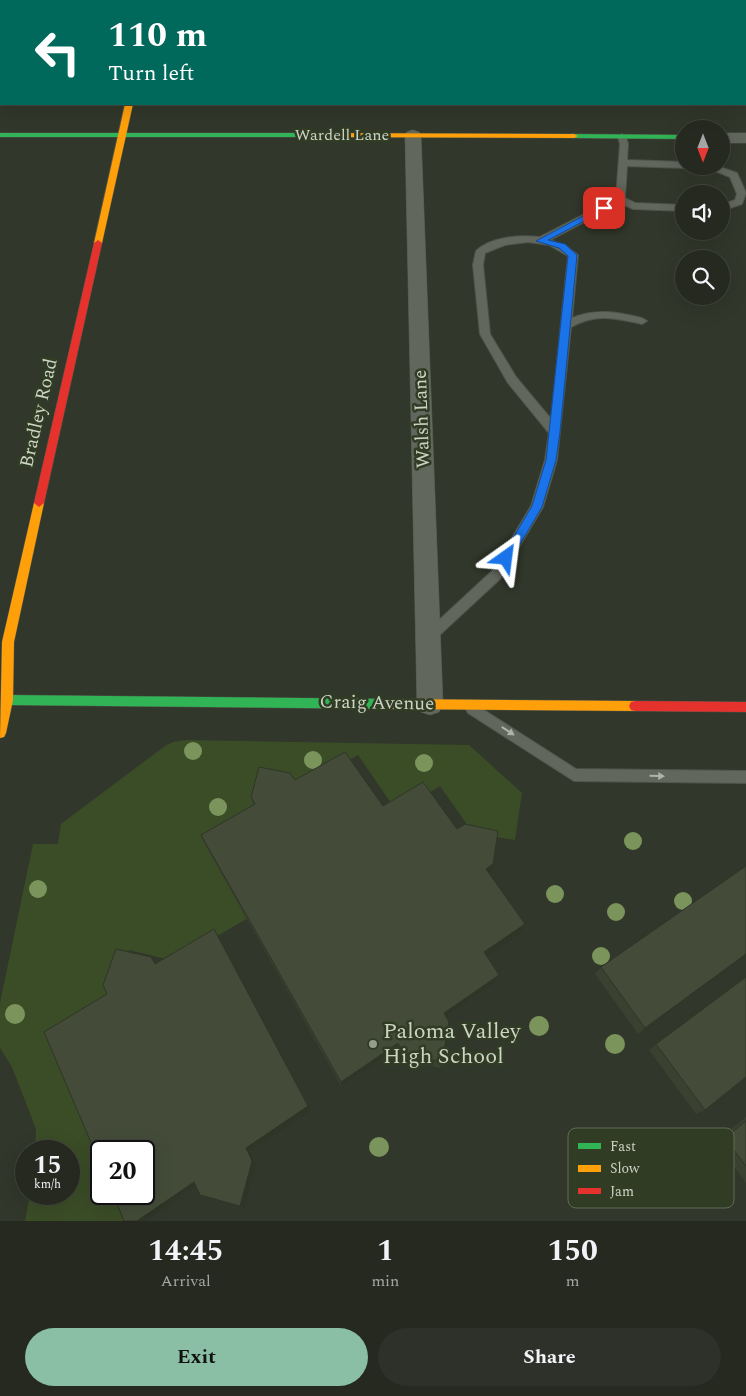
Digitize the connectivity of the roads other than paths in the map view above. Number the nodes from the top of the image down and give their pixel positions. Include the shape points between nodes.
1 (129, 105) edge
2 (0, 135) edge
3 (122, 135) junction
4 (413, 135) junction
5 (622, 137) junction
6 (675, 138) edge
7 (730, 138) edge
8 (746, 138) edge
9 (623, 163) junction
10 (675, 165) edge
11 (730, 174) edge
12 (620, 199) junction
13 (730, 205) edge
14 (675, 208) edge
15 (540, 241) junction
16 (642, 321) dead end
17 (565, 326) junction
18 (555, 432) junction
19 (428, 638) junction
20 (4, 642) edge
21 (8, 700) junction
22 (430, 704) junction
23 (467, 704) junction
24 (746, 707) edge
25 (0, 733) edge
26 (746, 777) edge

1 - 3 street, Bradley Road
2 - 3 street, Wardell Lane
3 - 4 street, Wardell Lane
3 - 20 street, Bradley Road
4 - 5 street, Wardell Lane
4 - 19 street, Walsh Lane
5 - 6 street, Wardell Lane
5 - 9 lane
7 - 8 street
9 - 10 lane
9 - 12 lane
11 - 13 lane via 734,176 742,194 739,202
12 - 14 lane via 633,206
12 - 15 lane
15 - 17 lane via 562,246 572,255
15 - 18 lane via 519,238 498,242 481,251 478,265 485,334 512,380
16 - 17 lane via 606,313 583,315
17 - 18 lane
18 - 19 lane via 551,460 537,507 496,575
19 - 22 street, Walsh Lane
20 - 21 street, Bradley Road
21 - 22 street, Craig Avenue
21 - 25 street, Bradley Road
22 - 23 street, Craig Avenue
23 - 24 street, Craig Avenue
23 -> 26 lane via 574,775

